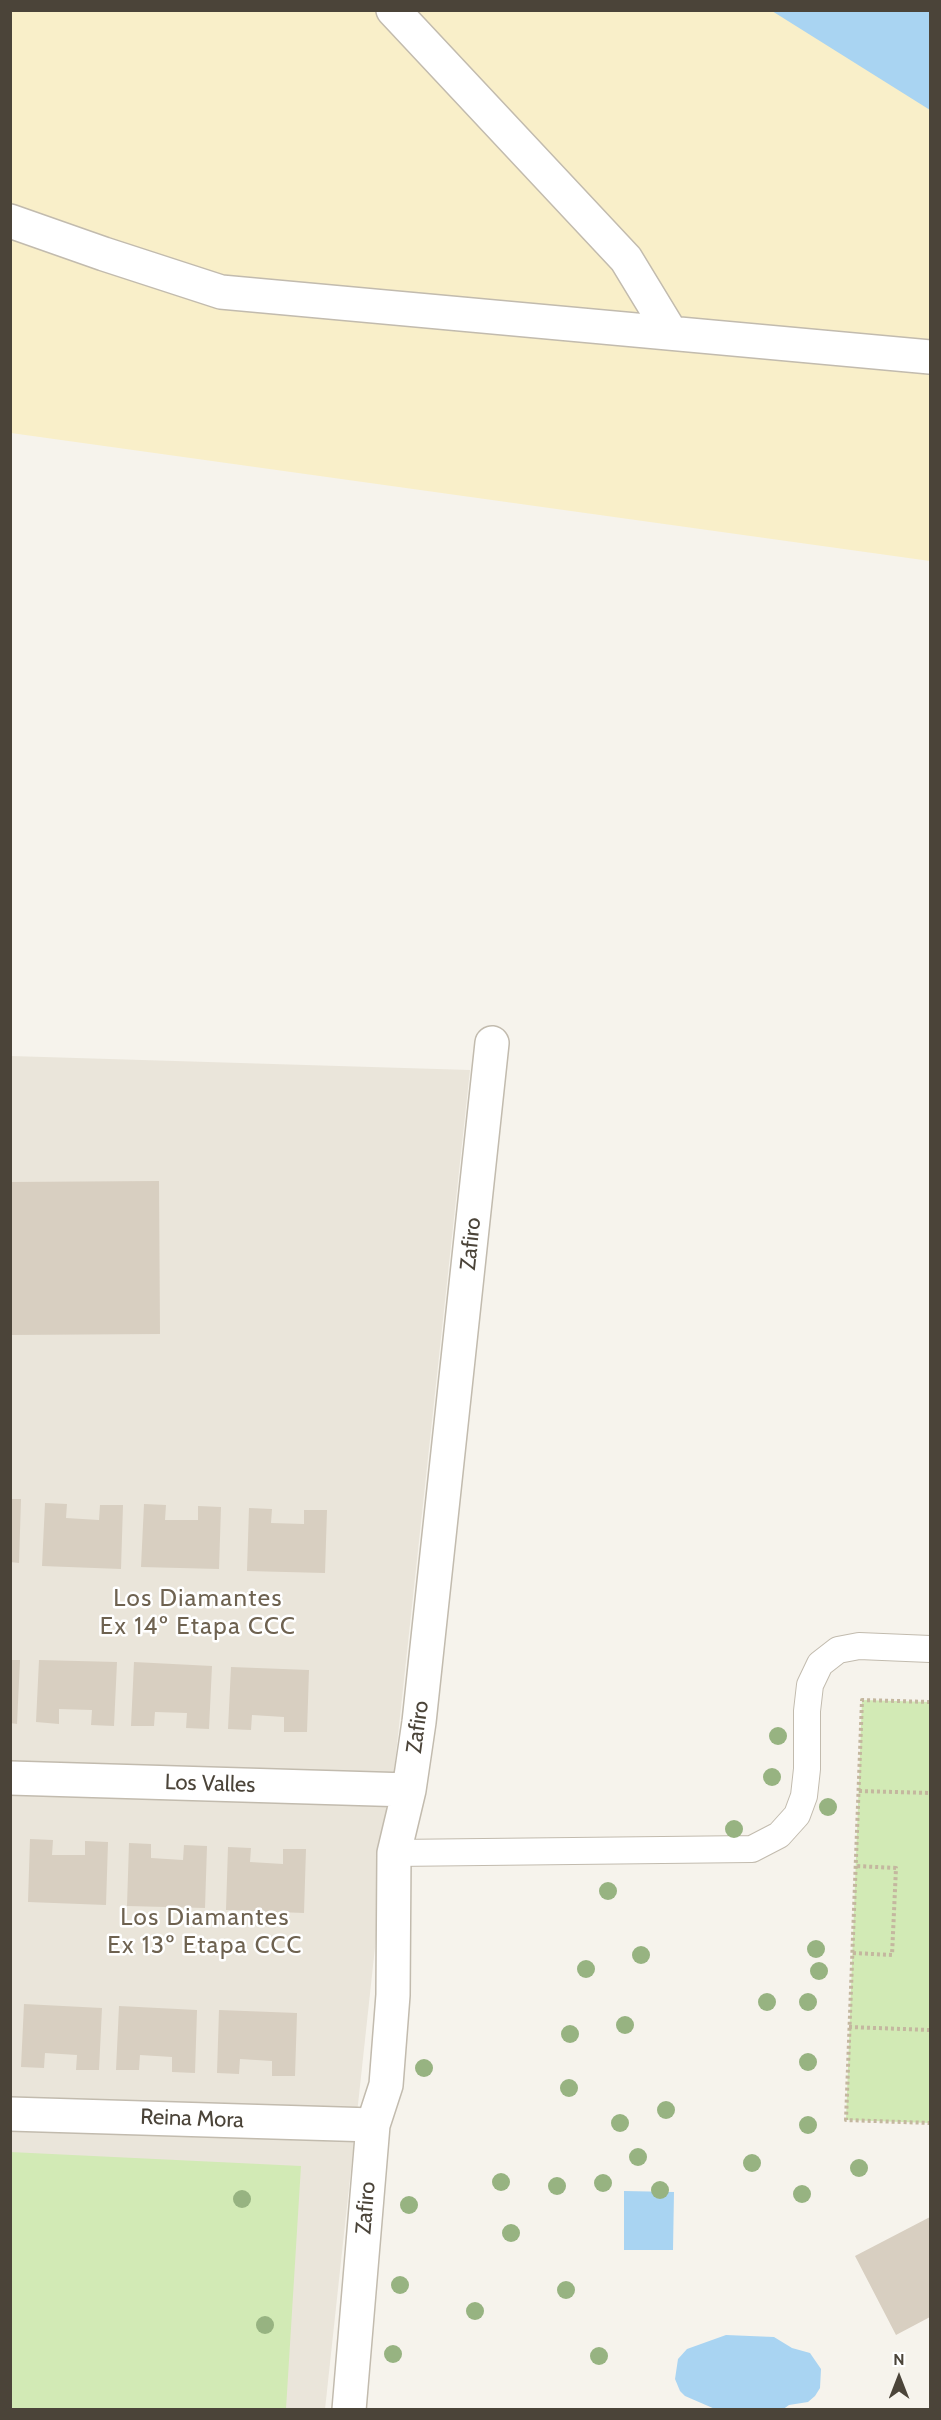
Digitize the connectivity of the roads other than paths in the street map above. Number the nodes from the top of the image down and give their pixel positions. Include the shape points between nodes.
1 (393, 10) edge
2 (10, 221) edge
3 (671, 333) junction
4 (930, 357) edge
5 (492, 1043) dead end
6 (930, 1649) edge
7 (10, 1778) edge
8 (409, 1790) junction
9 (394, 1853) junction
10 (10, 2114) edge
11 (373, 2125) junction
12 (349, 2409) edge

1 - 3 street via 626,259
2 - 3 street via 221,292
3 - 4 street
5 - 8 street, Zafiro via 442,1524
6 - 9 lane via 859,1646 838,1650 820,1665 810,1685 804,1796 796,1815 779,1835 752,1849
7 - 8 street, Los Valles
8 - 9 street, Zafiro
9 - 11 street, Zafiro via 393,1995 387,2073
10 - 11 street, Reina Mora
11 - 12 street, Zafiro

